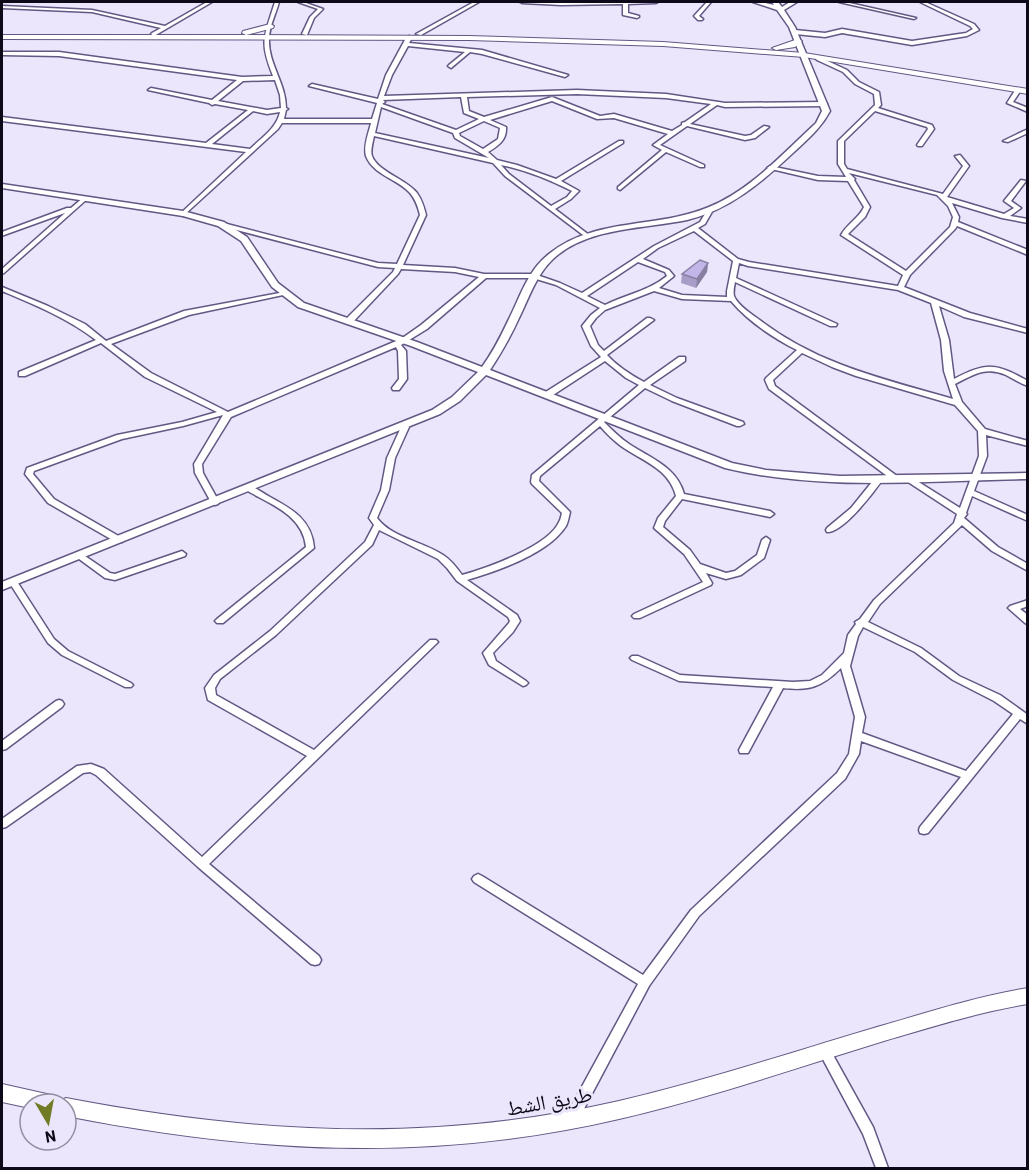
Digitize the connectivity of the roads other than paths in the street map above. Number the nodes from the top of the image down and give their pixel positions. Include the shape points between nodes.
1 (210, 2) edge
2 (277, 2) edge
3 (300, 2) edge
4 (477, 2) edge
5 (522, 2) edge
6 (626, 2) edge
7 (656, 2) edge
8 (709, 2) edge
9 (756, 2) edge
10 (775, 2) edge
11 (794, 2) edge
12 (841, 2) edge
13 (922, 2) edge
14 (2, 7) edge
15 (783, 9) edge
16 (638, 17) dead end
17 (914, 18) dead end
18 (700, 20) dead end
19 (163, 27) junction
20 (154, 34) junction
21 (305, 34) junction
22 (418, 34) junction
23 (2, 35) edge
24 (245, 35) junction
25 (267, 36) junction
26 (287, 36) junction
27 (407, 41) junction
28 (800, 45) junction
29 (470, 50) junction
30 (2, 53) edge
31 (829, 58) junction
32 (819, 59) junction
33 (809, 65) junction
34 (451, 66) dead end
35 (566, 75) dead end
36 (277, 78) junction
37 (242, 79) junction
38 (312, 86) dead end
39 (1028, 87) edge
40 (151, 90) dead end
41 (1018, 90) junction
42 (1028, 92) edge
43 (464, 95) junction
44 (382, 102) junction
45 (212, 103) junction
46 (715, 104) junction
47 (825, 104) junction
48 (285, 109) junction
49 (875, 109) junction
50 (251, 110) junction
51 (1028, 110) edge
52 (267, 112) junction
53 (2, 119) edge
54 (282, 119) junction
55 (482, 120) junction
56 (375, 121) junction
57 (684, 124) junction
58 (766, 127) dead end
59 (1028, 131) edge
60 (456, 132) junction
61 (671, 133) junction
62 (370, 134) junction
63 (1006, 141) dead end
64 (621, 142) dead end
65 (208, 145) junction
66 (920, 145) dead end
67 (665, 150) junction
68 (251, 151) junction
69 (483, 152) junction
70 (958, 156) dead end
71 (497, 162) junction
72 (702, 166) dead end
73 (770, 168) junction
74 (845, 170) junction
75 (852, 179) junction
76 (557, 181) junction
77 (1023, 181) dead end
78 (2, 186) edge
79 (620, 188) dead end
80 (945, 198) junction
81 (84, 199) junction
82 (74, 207) junction
83 (552, 208) junction
84 (710, 210) junction
85 (183, 214) junction
86 (1004, 217) junction
87 (1028, 221) edge
88 (955, 223) junction
89 (227, 226) junction
90 (694, 228) junction
91 (2, 234) edge
92 (587, 236) junction
93 (1028, 253) edge
94 (637, 259) junction
95 (736, 260) junction
96 (398, 267) junction
97 (2, 272) edge
98 (907, 274) junction
99 (484, 276) junction
100 (534, 276) junction
101 (733, 279) junction
102 (652, 288) junction
103 (900, 288) junction
104 (3, 291) edge
105 (283, 293) junction
106 (582, 296) junction
107 (733, 299) junction
108 (934, 302) junction
109 (606, 308) junction
110 (650, 320) dead end
111 (348, 322) junction
112 (833, 324) dead end
113 (1028, 331) edge
114 (105, 341) junction
115 (401, 342) junction
116 (800, 351) junction
117 (605, 356) junction
118 (682, 359) dead end
119 (486, 372) junction
120 (22, 374) dead end
121 (953, 382) junction
122 (1028, 384) edge
123 (643, 386) junction
124 (396, 388) dead end
125 (547, 395) junction
126 (958, 404) junction
127 (225, 414) junction
128 (602, 420) junction
129 (740, 424) dead end
130 (405, 427) junction
131 (982, 431) junction
132 (1028, 444) edge
133 (976, 476) junction
134 (1028, 476) edge
135 (902, 478) junction
136 (879, 479) junction
137 (249, 488) junction
138 (970, 492) junction
139 (680, 496) junction
140 (215, 502) junction
141 (770, 514) dead end
142 (962, 517) junction
143 (1028, 518) edge
144 (377, 526) junction
145 (830, 530) dead end
146 (119, 540) junction
147 (766, 540) dead end
148 (182, 554) dead end
149 (80, 556) junction
150 (699, 566) junction
151 (1028, 568) edge
152 (460, 579) junction
153 (13, 582) junction
154 (2, 586) edge
155 (1028, 603) edge
156 (637, 616) dead end
157 (220, 621) dead end
158 (1028, 621) edge
159 (860, 622) junction
160 (433, 642) dead end
161 (847, 655) junction
162 (635, 658) dead end
163 (523, 683) dead end
164 (780, 684) junction
165 (128, 685) dead end
166 (59, 704) dead end
167 (1023, 716) edge
168 (857, 735) junction
169 (2, 746) edge
170 (744, 750) dead end
171 (315, 756) junction
172 (967, 775) junction
173 (2, 824) edge
174 (924, 830) dead end
175 (202, 864) junction
176 (478, 879) dead end
177 (315, 960) dead end
178 (645, 982) junction
179 (1028, 996) edge
180 (824, 1050) junction
181 (2, 1093) edge
182 (18, 1097) edge
183 (78, 1110) edge
184 (570, 1121) junction
185 (882, 1168) edge

1 - 19 street
2 - 25 street
3 - 21 street via 321,9 312,17
4 - 22 street
5 - 6 street
6 - 7 street
6 - 16 street via 625,14
8 - 18 street via 696,16
9 - 15 street
10 - 15 street
11 - 15 street
12 - 17 street
13 - 28 street via 972,25 974,32 912,43 842,31
14 - 19 street via 92,11
15 - 28 street
19 - 20 street
20 - 23 main road
20 - 24 main road
21 - 22 main road
21 - 26 main road
22 - 28 main road via 624,36 776,48
23 - 24 main road
24 - 25 main road
24 - 25 main road
25 - 26 main road
25 - 36 street
26 - 27 main road
27 - 28 main road
27 - 29 street
27 - 44 street via 388,76
28 - 31 main road
28 - 33 street
28 - 39 main road
29 - 34 street
29 - 35 street
30 - 37 street via 58,54
31 - 32 main road
31 - 41 main road
32 - 33 main road
32 - 49 street via 877,93 879,102
33 - 47 street
36 - 37 street
36 - 48 street
37 - 45 street
38 - 44 street
40 - 45 street
41 - 42 main road
41 - 51 street via 1010,103
43 - 44 street
43 - 46 street via 646,94
43 - 55 street via 466,112
44 - 56 street
44 - 60 street
45 - 50 street
46 - 47 street
46 - 57 street
47 - 73 street via 825,115 819,124
48 - 52 street
48 - 54 street
49 - 66 street via 930,126
49 - 74 street via 841,141 840,159
50 - 52 street
50 - 65 street
52 - 54 street
53 - 65 street
54 - 56 street
54 - 68 street
55 - 60 street
55 - 61 street via 552,99 602,119 614,116
55 - 69 street via 501,125 504,130 500,142
56 - 62 street
57 - 58 street via 746,138
57 - 61 street
59 - 63 street
60 - 69 street via 457,137
61 - 67 street via 656,145
62 - 71 street
62 - 96 street via 370,158 413,192 422,210 420,225
64 - 76 street
65 - 68 street
67 - 72 street
67 - 79 street
68 - 85 street
69 - 71 street
70 - 80 street via 966,166
71 - 76 street
71 - 83 street via 507,175
73 - 75 street via 818,178
73 - 84 street
74 - 75 street
74 - 80 street
75 - 98 street via 867,207 844,235
76 - 83 street via 575,193
77 - 86 street via 1007,201 1018,208
78 - 81 street
80 - 86 street
80 - 88 street via 956,216
81 - 82 street
81 - 85 street
82 - 91 street
82 - 97 street
83 - 92 street
84 - 90 street via 703,223
84 - 92 street
85 - 89 street
86 - 87 street
88 - 93 street
88 - 98 street
89 - 96 street via 363,263
89 - 105 street via 244,239
90 - 94 street
90 - 95 street
92 - 100 street via 548,256
94 - 102 street via 670,273 668,280
94 - 106 street
95 - 101 street
95 - 103 street
96 - 99 street
96 - 111 street
98 - 103 street
99 - 100 street
99 - 115 street
100 - 106 street
100 - 119 street
101 - 107 street
101 - 112 street
102 - 107 street via 682,297
102 - 109 street
103 - 108 street
104 - 114 street via 46,307
105 - 111 street via 301,305
105 - 114 street via 187,313
106 - 109 street
107 - 116 street via 759,323
108 - 113 street
108 - 121 street
109 - 117 street via 586,326
110 - 117 street
111 - 115 street
114 - 120 street
114 - 127 street via 148,375
115 - 119 street
115 - 124 street via 403,379
115 - 127 street
116 - 126 street via 846,371
116 - 135 street via 769,380 772,387
117 - 123 street
117 - 125 street
118 - 123 street
119 - 125 street
119 - 130 street via 456,400
121 - 122 street via 992,367
121 - 126 street
123 - 128 street
123 - 129 street
125 - 128 street
126 - 131 street
127 - 140 street via 198,464
127 - 146 street via 120,437 30,470 29,474 51,501
128 - 136 street via 706,460 756,473
128 - 139 street via 623,444 673,478
128 - 152 street via 534,479 566,512 567,517 554,537 542,546
130 - 137 street
130 - 144 street via 373,518
131 - 132 street
131 - 133 street via 983,456
133 - 134 street
133 - 135 street
133 - 138 street
135 - 136 street
135 - 142 street
136 - 145 street via 854,510
137 - 140 street
137 - 157 street via 305,524 311,536 310,548
138 - 142 street
138 - 143 street
139 - 141 street
139 - 150 street via 658,528
140 - 146 street
142 - 151 street via 995,549
142 - 159 street
144 - 152 street via 437,555
144 - 171 street via 369,543 273,633 217,677 210,688 211,697
146 - 149 street
147 - 150 street via 761,556 733,576 720,577
148 - 149 street via 115,577
149 - 153 street
150 - 156 street via 707,578 706,586
152 - 163 street via 512,615 512,627 488,653 492,663
153 - 154 street
153 - 165 street via 51,641 65,653
155 - 158 street via 1013,608
159 - 161 street
159 - 167 street via 918,650 956,678
160 - 171 street
161 - 164 street via 816,685
161 - 168 street via 845,666 859,708
162 - 164 street via 679,678
164 - 170 street
166 - 169 street
167 - 172 street
168 - 172 street
168 - 178 street via 854,753 842,776 695,913
171 - 175 street
172 - 174 street
173 - 175 street via 81,769 91,768
175 - 177 street
176 - 178 street
178 - 184 street
179 - 180 main road, طريق الشط via 954,1012
180 - 184 main road, طريق الشط
180 - 185 street via 868,1131
181 - 182 main road
183 - 184 main road, طريق الشط via 215,1133 339,1141 436,1138

